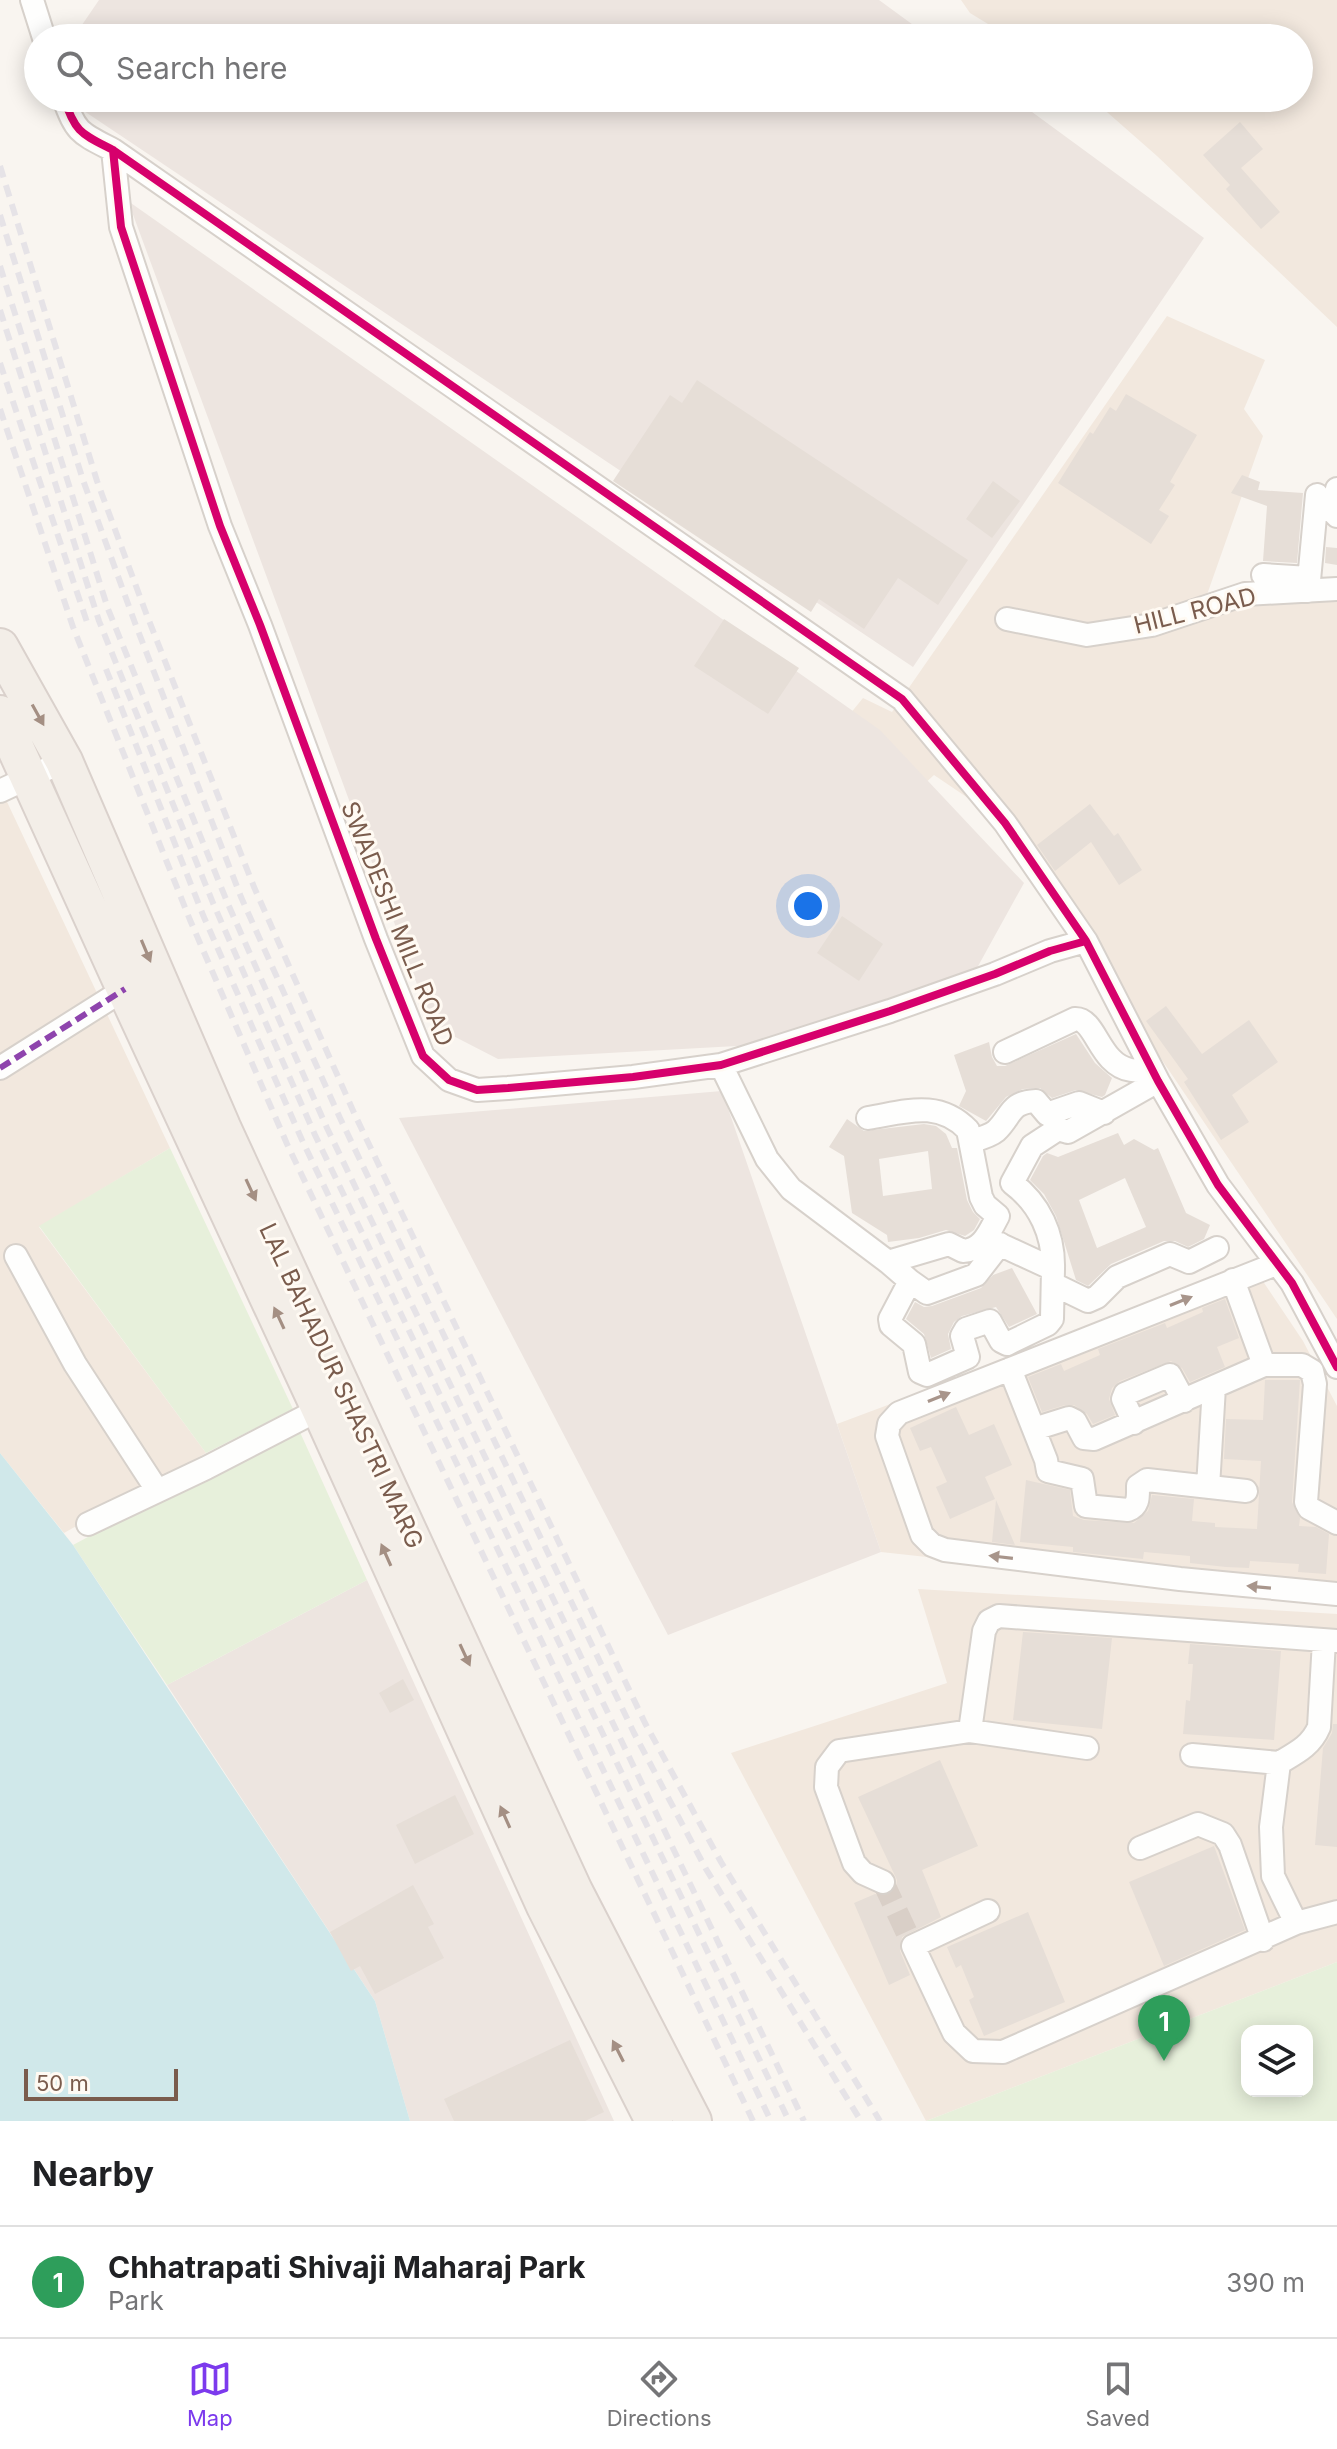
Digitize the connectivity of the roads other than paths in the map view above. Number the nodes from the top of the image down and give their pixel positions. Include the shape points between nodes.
1 (32, 0) edge
2 (40, 24) edge
3 (68, 112) edge
4 (113, 150) junction
5 (1327, 492) edge
6 (1337, 516) edge
7 (1263, 575) dead end
8 (1308, 584) junction
9 (1337, 589) edge
10 (1007, 619) dead end
11 (0, 647) edge
12 (0, 714) edge
13 (64, 761) junction
14 (14, 784) edge
15 (1086, 941) junction
16 (125, 989) junction
17 (1005, 1052) dead end
18 (721, 1065) junction
19 (0, 1068) edge
20 (1155, 1076) junction
21 (868, 1118) dead end
22 (1054, 1122) junction
23 (972, 1141) junction
24 (1012, 1183) junction
25 (998, 1216) junction
26 (993, 1241) junction
27 (1217, 1248) dead end
28 (16, 1256) dead end
29 (888, 1262) junction
30 (1276, 1264) junction
31 (273, 1272) junction
32 (1053, 1277) junction
33 (1233, 1280) junction
34 (910, 1281) junction
35 (1264, 1365) junction
36 (1337, 1367) edge
37 (1010, 1369) junction
38 (1214, 1387) junction
39 (1184, 1401) junction
40 (320, 1409) junction
41 (1134, 1423) junction
42 (1034, 1429) junction
43 (364, 1469) junction
44 (1208, 1487) junction
45 (157, 1490) junction
46 (1246, 1491) dead end
47 (1337, 1523) edge
48 (88, 1524) dead end
49 (1337, 1594) edge
50 (1330, 1641) edge
51 (970, 1731) junction
52 (1087, 1748) dead end
53 (1192, 1755) dead end
54 (1279, 1763) junction
55 (1140, 1848) dead end
56 (883, 1882) tunnel mouth
57 (560, 1899) junction
58 (988, 1911) dead end
59 (1337, 1912) edge
60 (1296, 1923) junction
61 (1263, 1940) junction
62 (654, 2121) edge
63 (693, 2121) edge

1 - 2 street
3 - 4 street via 83,134
4 - 15 street via 902,699 1005,823
4 - 18 street, SWADESHI MILL ROAD via 121,227 220,526 423,1056 449,1080 477,1090
5 - 6 street
5 - 8 street
7 - 8 street
8 - 9 street, HILL ROAD
8 - 10 street, HILL ROAD via 1245,594 1152,625 1087,635
11 -> 13 main road, LAL BAHADUR SHASTRI MARG
12 - 14 main road, LAL BAHADUR SHASTRI MARG
13 - 14 street
13 -> 31 main road, LAL BAHADUR SHASTRI MARG via 222,1127
14 - 16 main road, LAL BAHADUR SHASTRI MARG
15 - 18 street, SWADESHI MILL ROAD
15 - 20 street
16 - 19 street
16 - 31 main road, LAL BAHADUR SHASTRI MARG
17 - 20 street via 1082,1018 1104,1054 1130,1070
18 - 29 street via 767,1159 791,1189
20 - 22 street via 1104,1113 1079,1103
20 - 30 street via 1218,1185
21 - 23 street via 924,1109 947,1112 968,1130
22 - 23 street via 1032,1101 1009,1111 992,1134
22 - 24 street via 1032,1146
23 - 25 street via 981,1197
24 - 25 street
24 - 32 street via 1028,1195 1051,1241
25 - 26 street
26 - 29 street via 969,1251 949,1244
26 - 32 street
26 - 34 street via 976,1275 927,1293
27 - 32 street via 1189,1262 1170,1254 1117,1277 1088,1301
28 - 45 street via 75,1364
29 - 34 street
30 - 33 street
30 - 36 street via 1292,1283
40 -> 31 main road, LAL BAHADUR SHASTRI MARG
31 - 43 main road, LAL BAHADUR SHASTRI MARG
32 - 34 street via 1048,1324 1007,1344 990,1321 976,1325 962,1332 968,1357 923,1375 914,1344 890,1319
33 - 35 street
37 -> 33 street
35 - 38 street
35 - 47 street via 1302,1365 1312,1371 1306,1502
37 - 42 street
49 -> 37 street via 932,1545 922,1535 887,1436 889,1424 899,1413
38 - 39 street
38 - 44 street
39 - 41 street
39 - 41 street via 1170,1375 1125,1394
40 - 43 main road, LAL BAHADUR SHASTRI MARG
40 - 45 street
41 - 42 street via 1094,1439 1084,1438 1069,1418
42 - 44 street via 1048,1471 1082,1479 1084,1501 1091,1507 1134,1508 1138,1486 1147,1480
43 - 57 main road, LAL BAHADUR SHASTRI MARG
44 - 46 street
45 - 48 street
50 - 51 street via 999,1616 984,1631
50 - 54 street via 1315,1738
51 - 52 street
51 - 56 street via 839,1751 827,1767 826,1787 854,1863
53 - 54 street
54 - 60 street via 1271,1827 1273,1876
55 - 61 street via 1198,1824 1223,1834
62 -> 57 main road, LAL BAHADUR SHASTRI MARG
57 - 63 main road, LAL BAHADUR SHASTRI MARG
58 - 61 street via 913,1946 954,2033 973,2051 1003,2052
59 - 60 street
60 - 61 street

